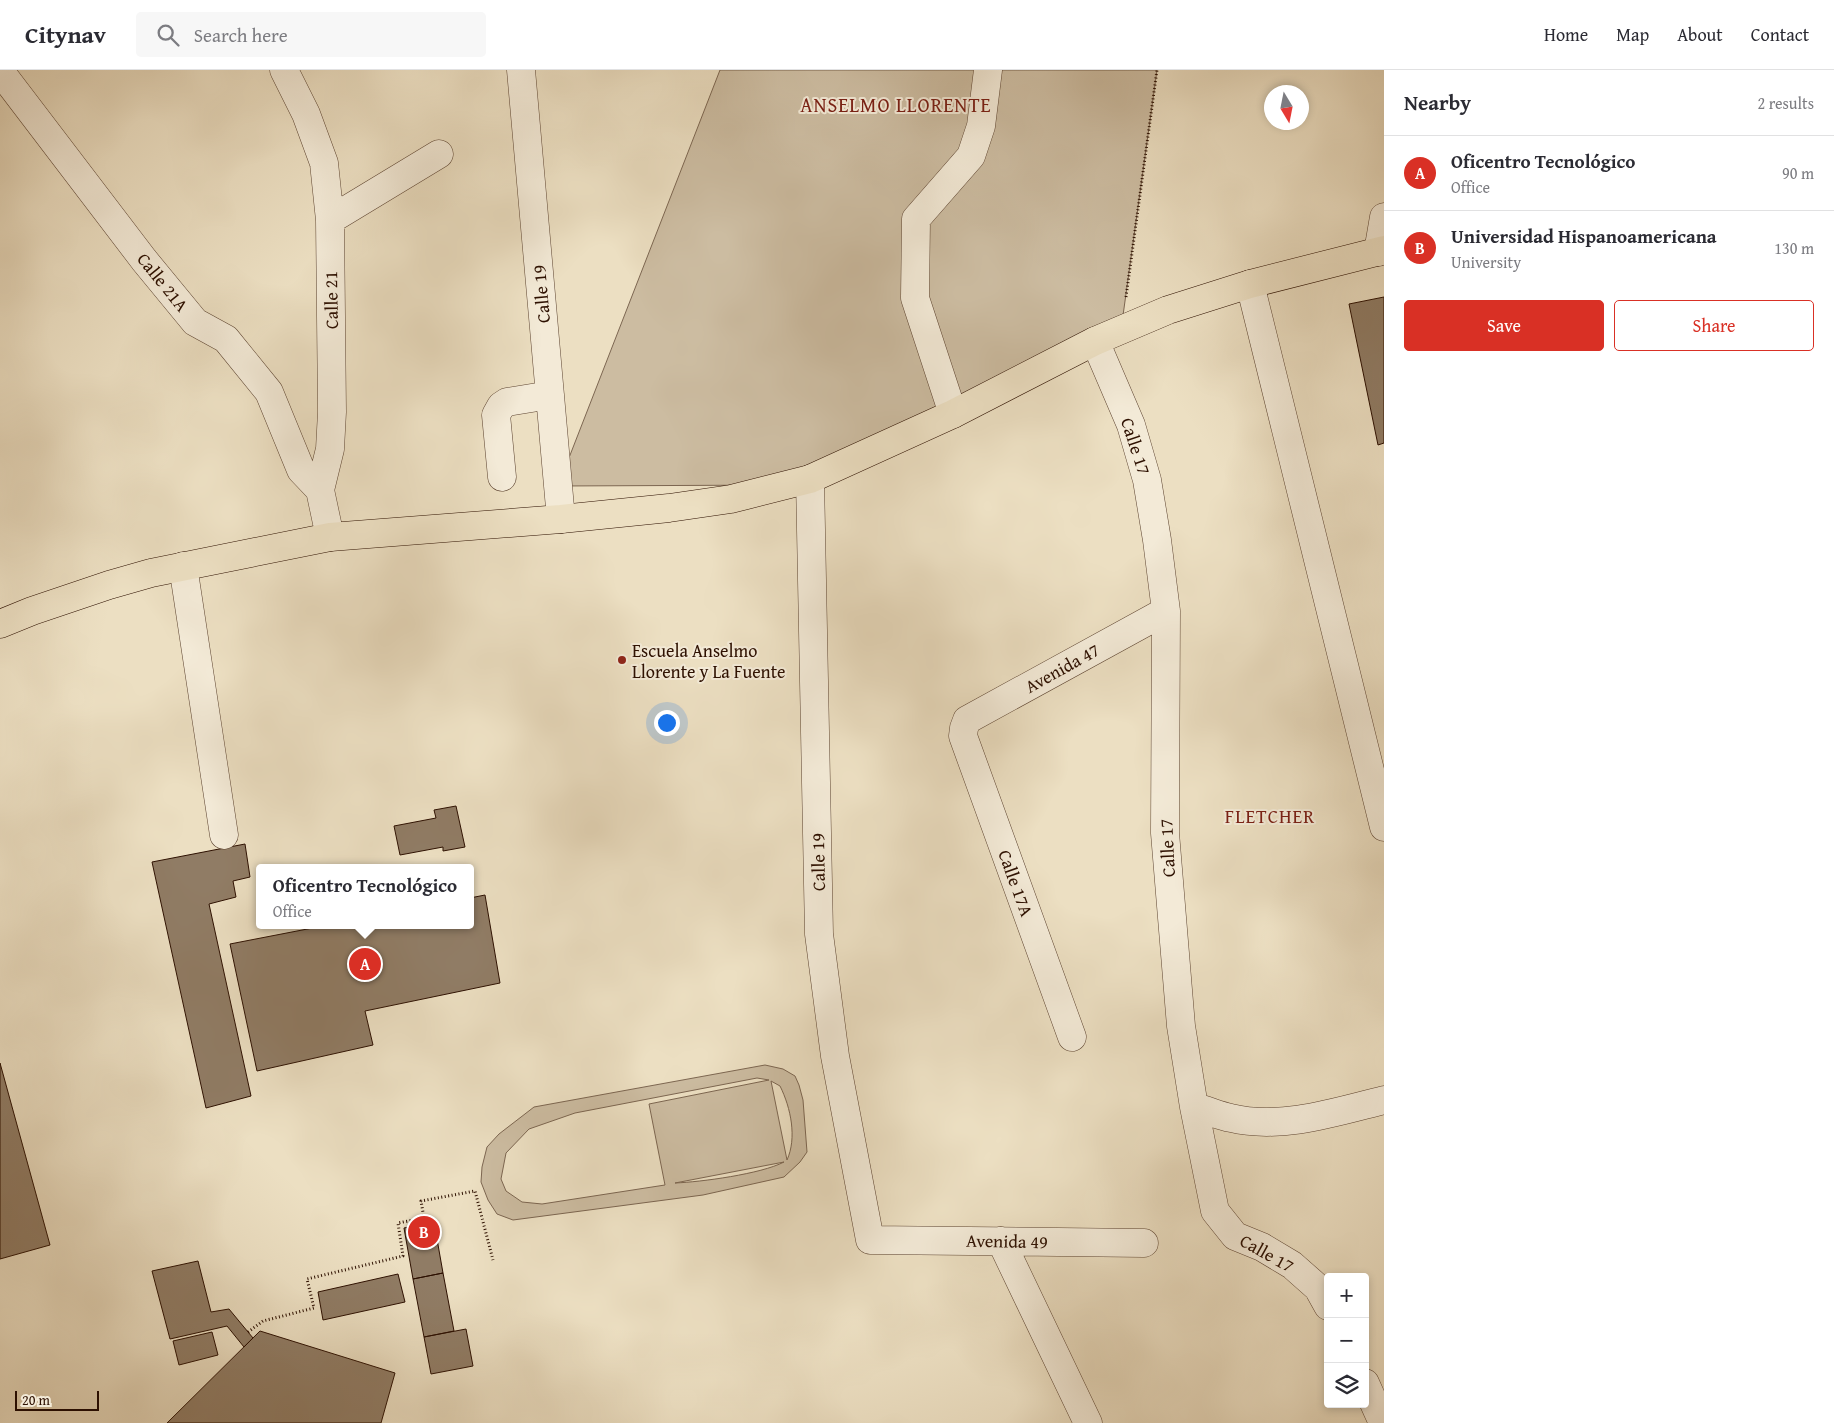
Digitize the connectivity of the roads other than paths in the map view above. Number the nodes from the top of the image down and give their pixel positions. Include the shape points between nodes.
1 (284, 70) edge
2 (521, 70) edge
3 (988, 70) edge
4 (0, 71) edge
5 (439, 154) dead end
6 (1384, 217) edge
7 (330, 220) junction
8 (1381, 251) edge
9 (1250, 284) junction
10 (1095, 341) junction
11 (550, 395) junction
12 (953, 414) junction
13 (502, 477) dead end
14 (810, 479) junction
15 (320, 490) junction
16 (561, 519) junction
17 (330, 537) junction
18 (184, 566) junction
19 (1166, 611) junction
20 (0, 624) edge
21 (964, 728) joint
22 (1384, 827) edge
23 (224, 835) dead end
24 (1072, 1036) dead end
25 (1384, 1100) edge
26 (1194, 1106) junction
27 (870, 1240) joint
28 (1002, 1241) junction
29 (1144, 1243) dead end
30 (1324, 1299) edge
31 (1369, 1392) edge
32 (1088, 1423) edge
33 (1383, 1423) edge

1 - 7 street, Calle 21 via 306,114 324,163
2 - 11 street, Calle 19
3 - 12 street via 981,126 971,156 916,219 915,298
4 - 15 street, Calle 21A via 195,322 226,339 269,392 301,470
5 - 7 street
6 - 8 street
7 - 15 street, Calle 21 via 332,412 330,449
8 - 9 main road
9 - 10 main road via 1168,310
9 - 22 street
10 - 12 main road
10 - 19 street, Calle 17 via 1131,425 1147,480
11 - 13 street via 507,402 501,406 496,415
11 - 16 street, Calle 19
12 - 14 main road
14 - 16 main road via 731,499
14 - 27 street, Calle 19 via 819,934 835,1056
15 - 17 street, Calle 21
16 - 17 main road
17 - 18 main road
18 - 20 main road via 109,585
18 - 23 street
19 - 21 street, Avenida 47 via 967,720
19 - 26 street, Calle 17 via 1165,833 1181,1026
21 - 24 street, Calle 17A via 964,736
25 - 26 street via 1301,1119 1265,1122 1232,1119
26 - 30 street, Calle 17 via 1215,1211 1235,1236 1292,1265 1318,1288
27 - 28 street, Avenida 49
28 - 29 street, Avenida 49
28 - 32 street
31 - 33 street

